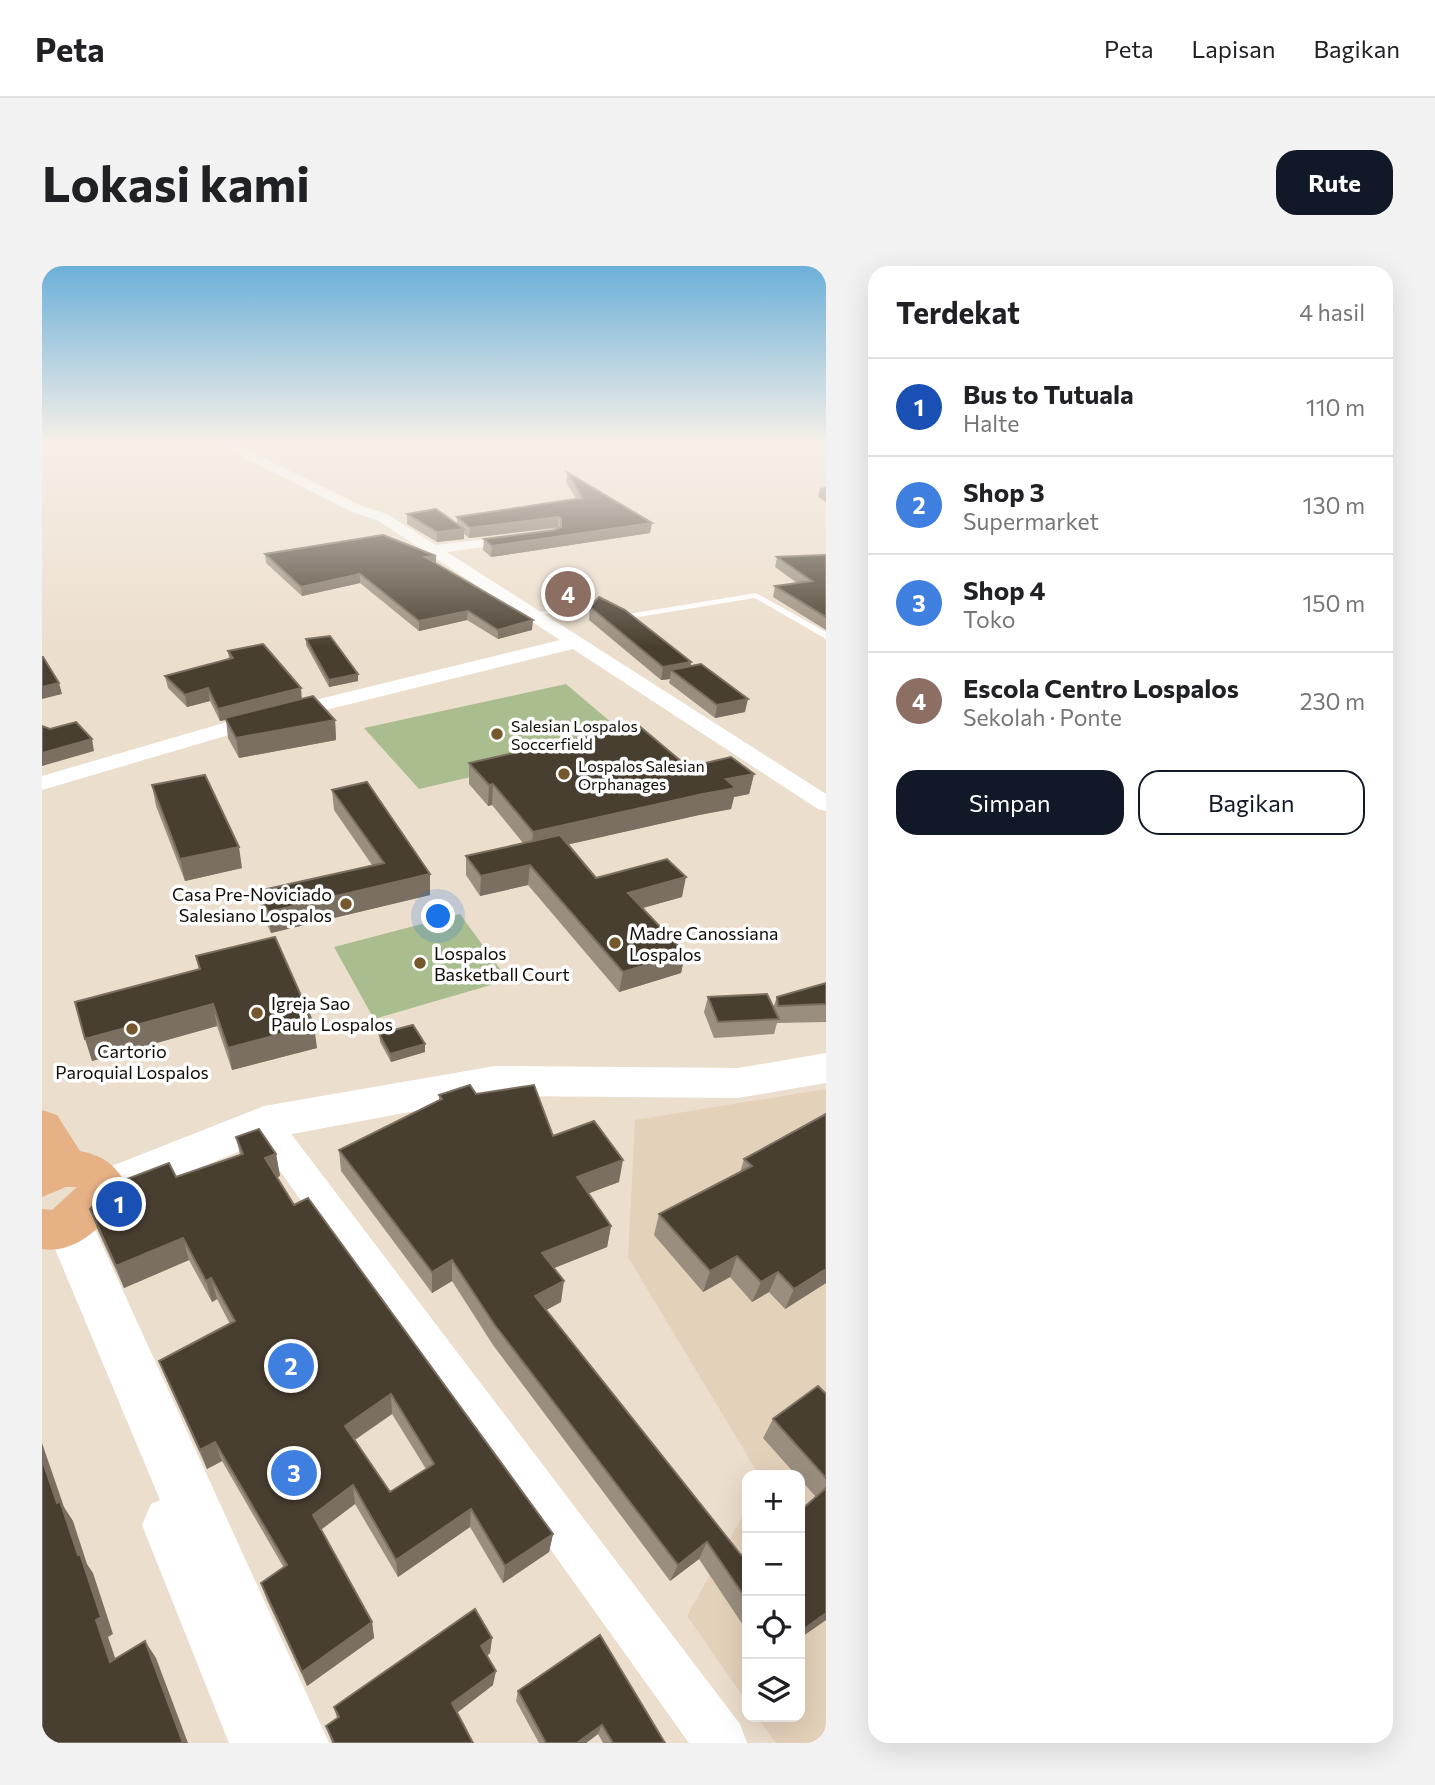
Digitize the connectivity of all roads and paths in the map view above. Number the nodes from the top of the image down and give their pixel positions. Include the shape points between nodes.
1 (357, 509) edge
2 (539, 535) edge
3 (432, 550) junction
4 (534, 614) junction
5 (826, 636) edge
6 (577, 642) junction
7 (42, 783) edge
8 (826, 804) edge
9 (826, 1068) edge
10 (264, 1123) junction
11 (42, 1128) edge
12 (63, 1204) edge
13 (263, 1743) edge
14 (295, 1743) edge
15 (720, 1743) edge

1 - 3 street via 382,517
2 - 3 street
3 - 4 street
4 - 5 lane via 599,603 620,618 756,595
4 - 6 street
6 - 7 street via 295,708
6 - 8 street
9 - 10 street via 738,1083 495,1081
10 - 12 street
10 - 15 street
11 - 12 main road
12 - 13 street
12 - 14 street

